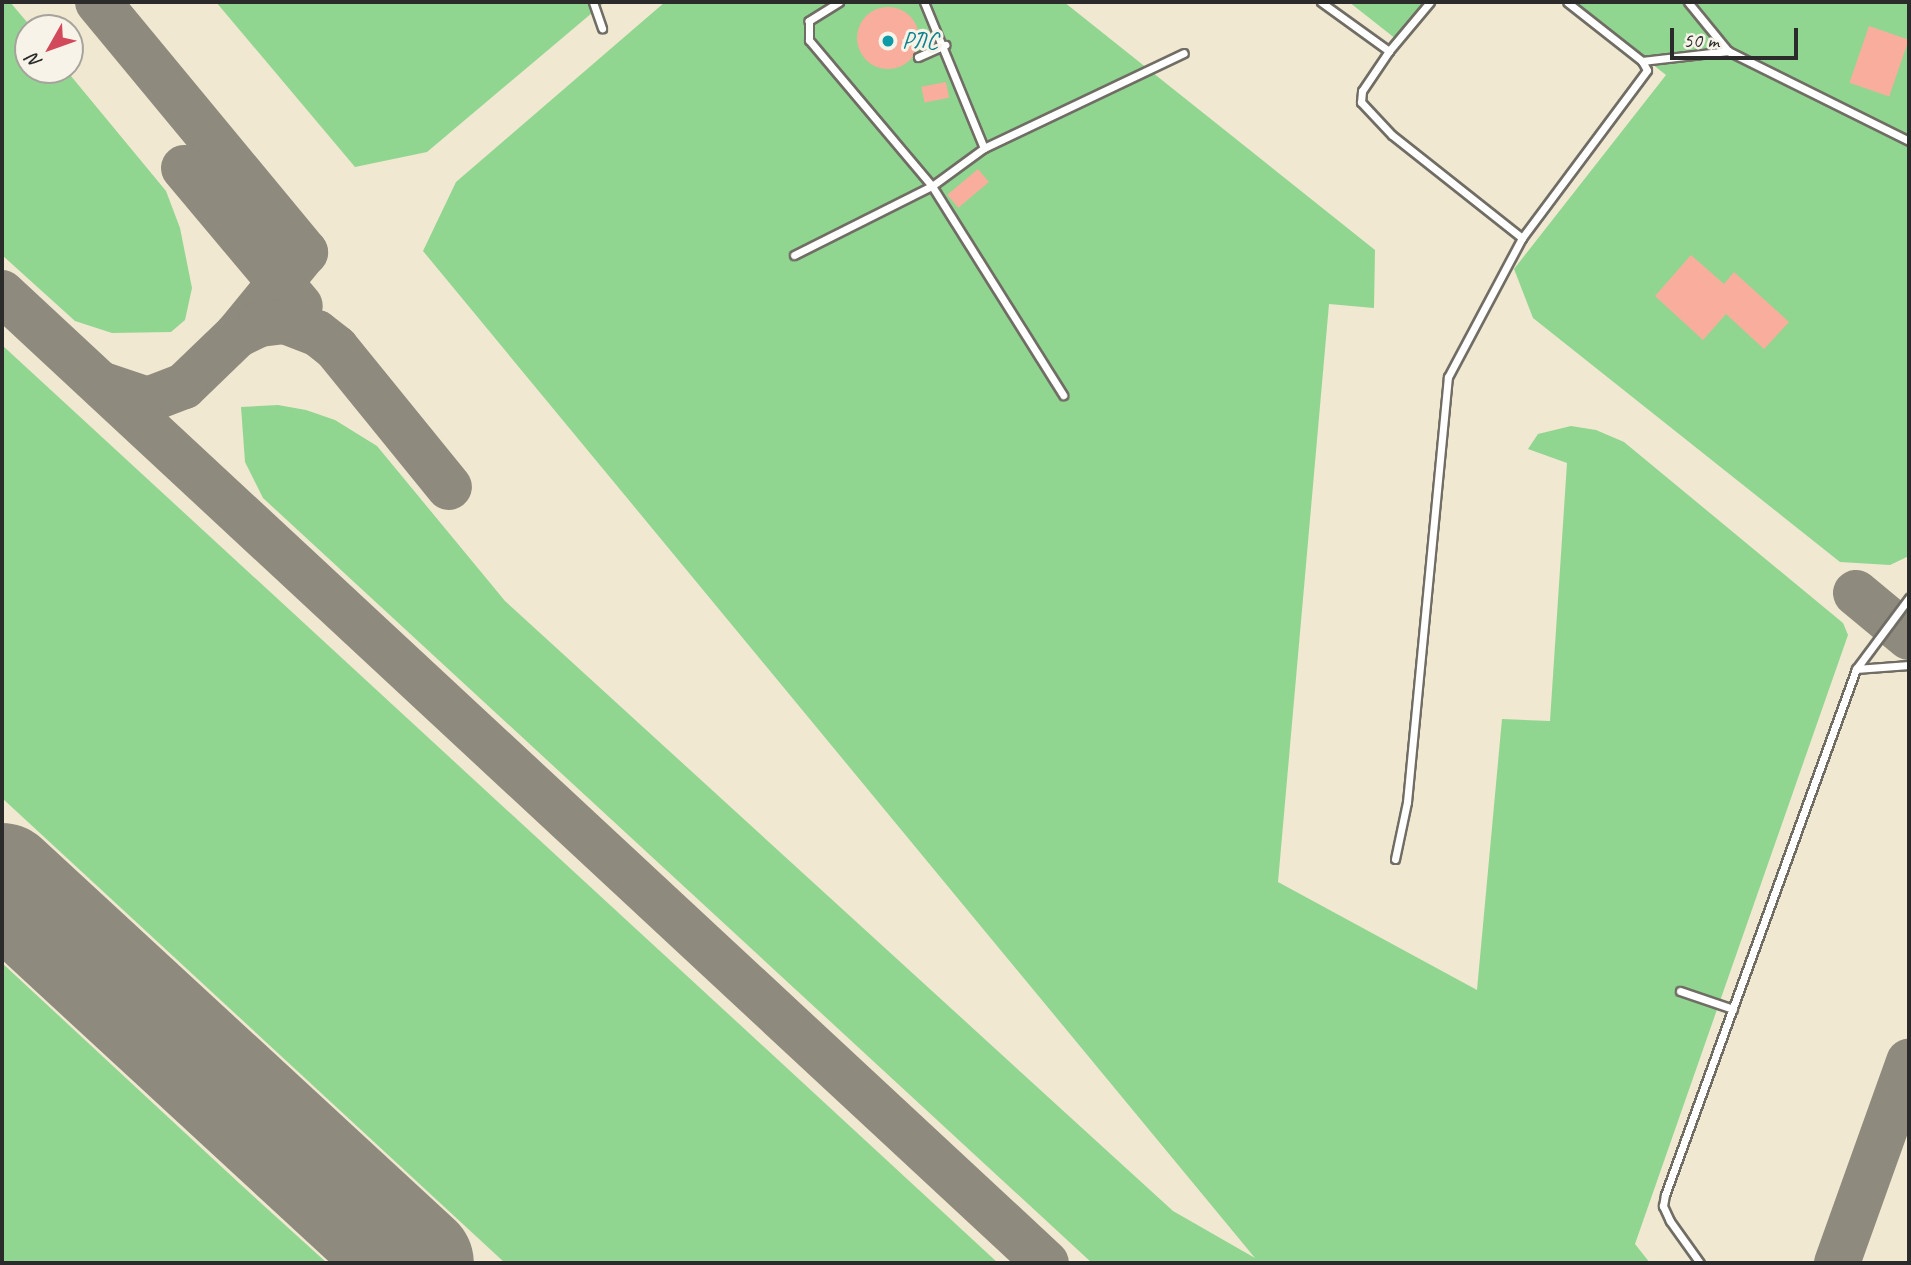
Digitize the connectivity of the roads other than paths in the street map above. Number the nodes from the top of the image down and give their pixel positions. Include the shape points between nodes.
1 (593, 2) edge
2 (839, 2) edge
3 (924, 2) edge
4 (1321, 2) edge
5 (1430, 2) edge
6 (1567, 2) edge
7 (1688, 2) edge
8 (602, 27) dead end
9 (945, 46) junction
10 (1389, 51) junction
11 (1728, 51) junction
12 (1184, 53) dead end
13 (918, 57) dead end
14 (1642, 61) junction
15 (1909, 141) edge
16 (984, 149) junction
17 (932, 186) junction
18 (1522, 239) junction
19 (794, 255) dead end
20 (1063, 395) dead end
21 (1909, 598) edge
22 (1909, 665) edge
23 (1856, 669) junction
24 (1395, 859) dead end
25 (1680, 991) dead end
26 (1732, 1009) junction
27 (1700, 1263) edge

1 - 8 lane
2 - 17 lane via 809,21 809,40
3 - 9 lane
4 - 10 lane
5 - 10 lane
6 - 14 lane
7 - 11 lane
9 - 13 lane
9 - 16 lane
10 - 18 lane via 1362,91 1366,111
11 - 14 lane
11 - 15 lane
12 - 16 lane
14 - 18 lane via 1644,76
16 - 17 lane
17 - 19 lane
17 - 20 lane
18 - 24 lane via 1448,377 1407,802
21 - 23 lane
22 - 23 lane
23 - 26 lane
25 - 26 lane
26 - 27 lane via 1663,1206

